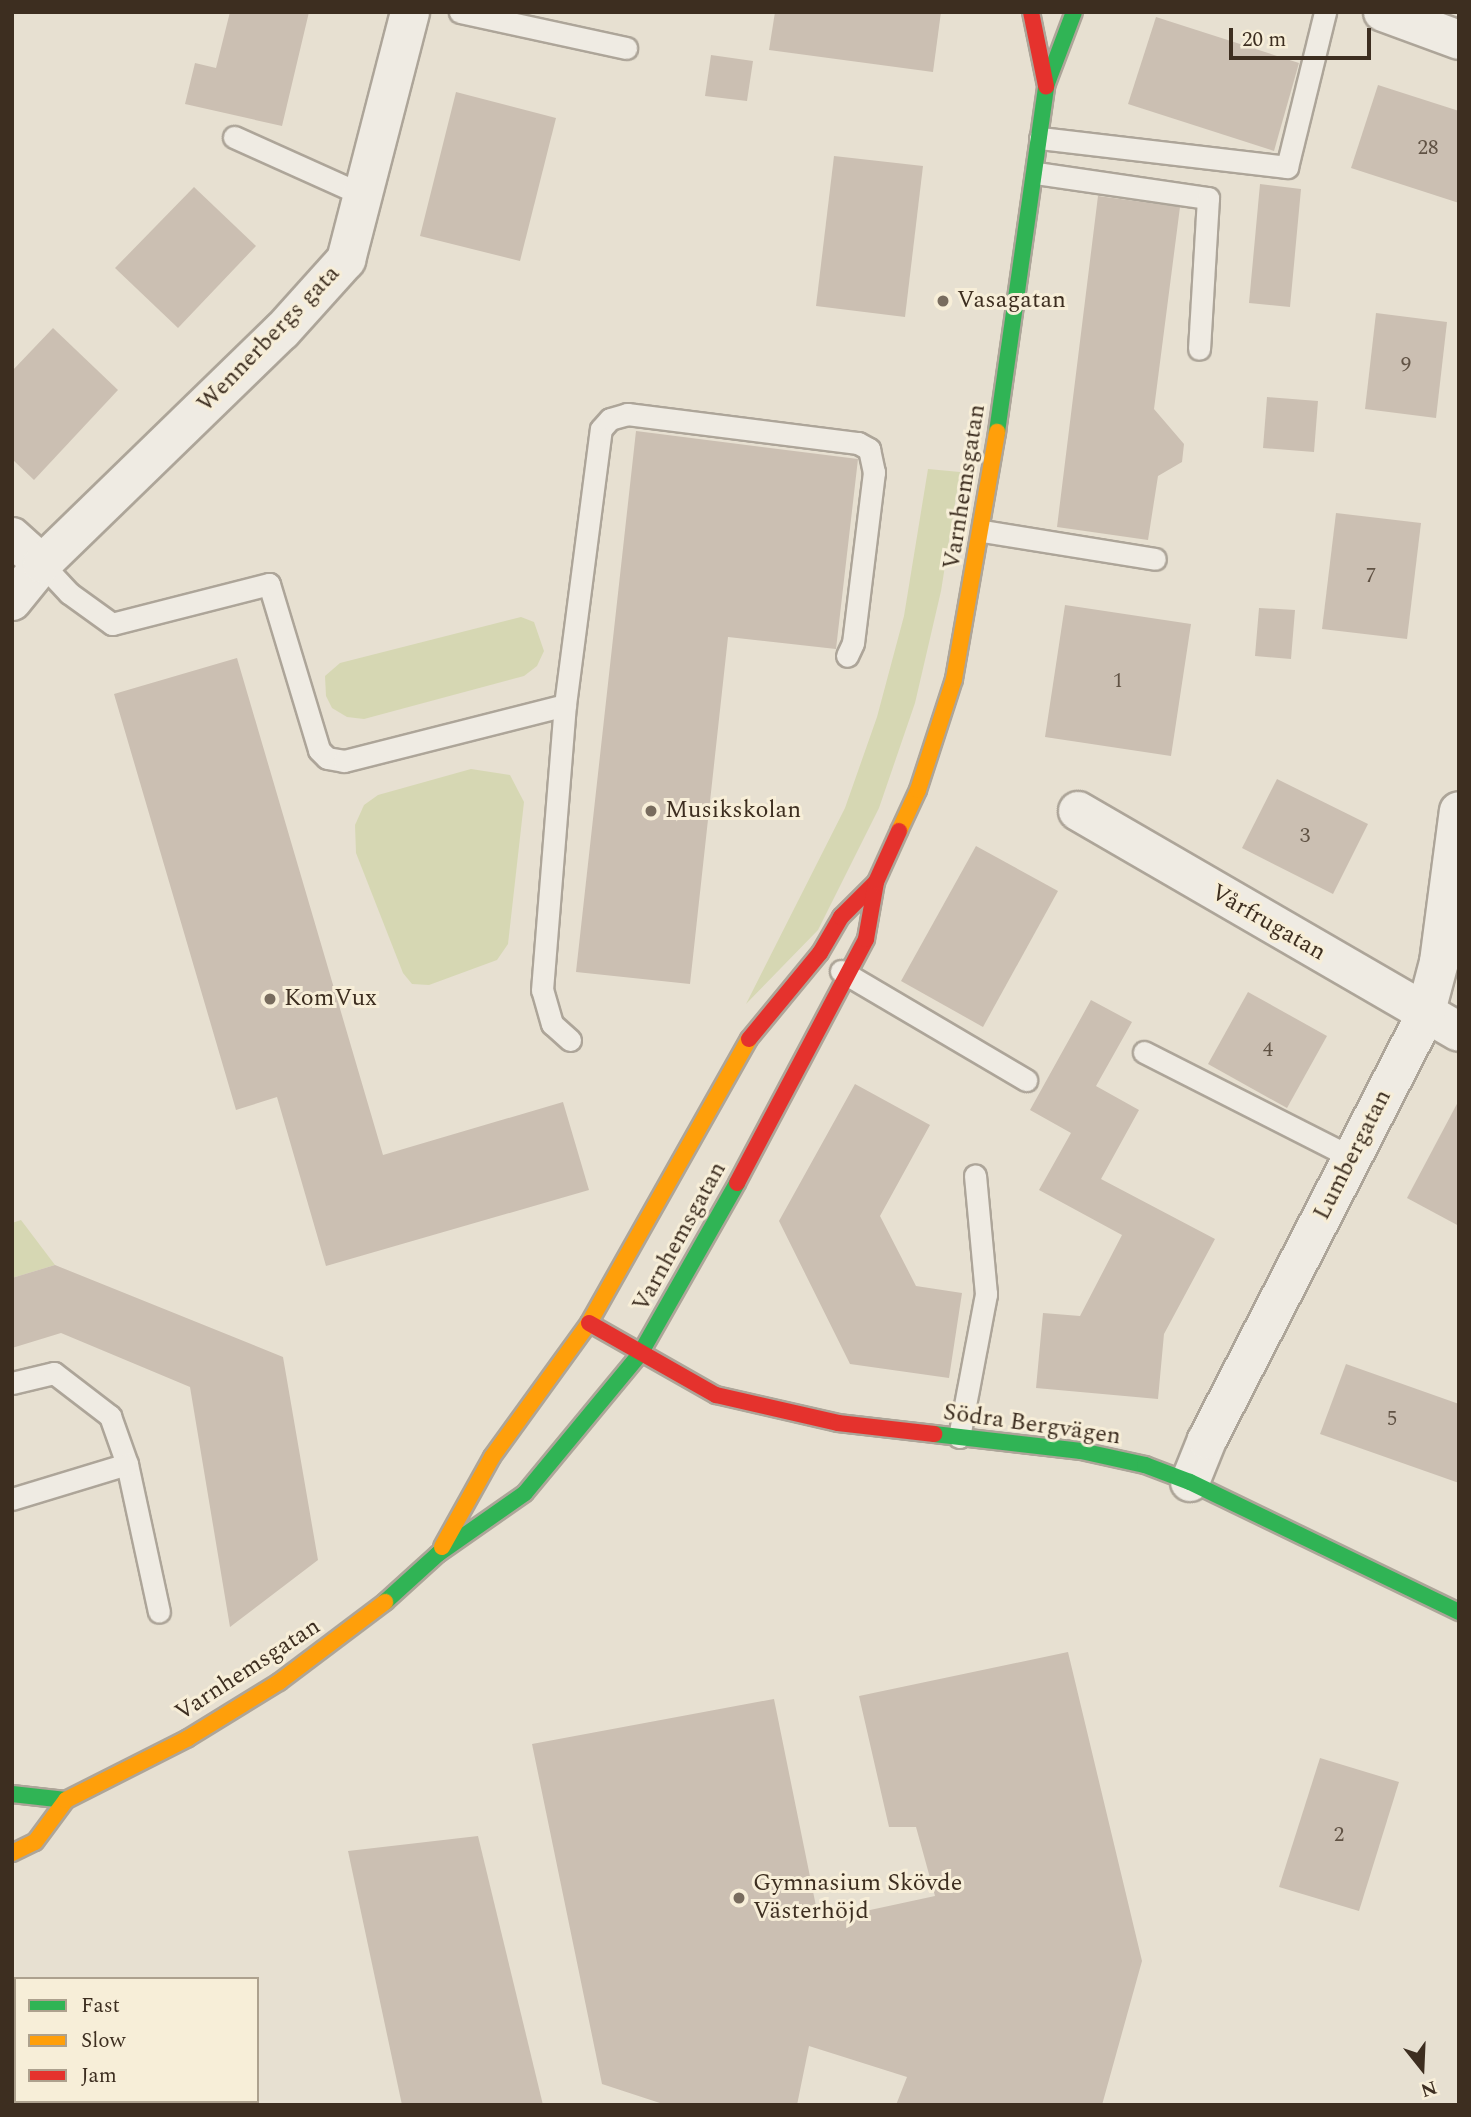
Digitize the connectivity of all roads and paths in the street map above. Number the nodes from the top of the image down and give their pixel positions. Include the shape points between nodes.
1 (410, 12) edge
2 (460, 12) edge
3 (1031, 12) edge
4 (1074, 12) edge
5 (1325, 12) edge
6 (1383, 12) edge
7 (1459, 40) edge
8 (626, 48) dead end
9 (1046, 86) junction
10 (234, 137) dead end
11 (1040, 138) junction
12 (1036, 173) junction
13 (363, 195) junction
14 (1199, 349) dead end
15 (983, 531) junction
16 (12, 537) edge
17 (1155, 559) dead end
18 (42, 564) junction
19 (12, 601) edge
20 (847, 656) dead end
21 (565, 705) junction
22 (1078, 811) dead end
23 (1459, 811) edge
24 (876, 882) junction
25 (821, 953) junction
26 (847, 976) junction
27 (1425, 1015) junction
28 (1459, 1032) edge
29 (570, 1040) dead end
30 (1144, 1052) dead end
31 (1026, 1080) dead end
32 (1353, 1158) junction
33 (975, 1176) dead end
34 (589, 1323) junction
35 (640, 1354) junction
36 (12, 1383) edge
37 (959, 1437) junction
38 (127, 1464) junction
39 (1191, 1482) junction
40 (12, 1499) edge
41 (438, 1555) junction
42 (159, 1612) dead end
43 (1459, 1612) edge
44 (12, 1794) edge
45 (66, 1800) junction
46 (12, 1853) edge

1 - 13 street, Wennerbergs gata
2 - 8 lane
3 - 9 main road, Varnhemsgatan
4 - 9 main road, Varnhemsgatan
5 - 11 lane via 1287,167
6 - 7 street
9 - 11 main road, Varnhemsgatan
10 - 13 lane
11 - 12 main road, Varnhemsgatan
12 - 14 lane via 1208,198
12 - 15 main road, Varnhemsgatan
13 - 18 street, Wennerbergs gata via 346,260 282,331
15 - 17 lane
15 - 24 main road, Varnhemsgatan via 954,679 918,790
16 - 18 street
18 - 19 street, Wennerbergs gata
18 - 21 lane via 69,593 113,624 269,584 319,750 327,758 344,761
20 - 21 lane via 853,643 874,472 869,449 858,443 626,414 610,419 601,429
21 - 29 lane via 542,990 552,1024
22 - 27 street, Vårfrugatan
23 - 27 street, Lumbergatan via 1439,962
24 - 25 main road, Varnhemsgatan via 841,917
24 - 26 main road, Varnhemsgatan via 866,939
25 - 26 lane
25 - 34 main road, Varnhemsgatan via 782,994 734,1058
26 - 31 lane
26 - 35 main road, Varnhemsgatan via 715,1225
27 - 28 street, Vårfrugatan
27 - 32 street, Lumbergatan
30 - 32 lane
32 - 39 street, Lumbergatan via 1207,1440
33 - 37 lane via 986,1294
34 - 35 main road, Södra Bergvägen
34 - 41 main road, Varnhemsgatan via 492,1457
35 - 37 main road, Södra Bergvägen via 716,1395 838,1423
35 - 41 main road, Varnhemsgatan via 525,1493
36 - 38 lane via 54,1373 110,1416
37 - 39 main road, Södra Bergvägen via 1081,1451 1145,1465
38 - 40 lane
38 - 42 lane
39 - 43 main road, Södra Bergvägen
41 - 45 main road, Varnhemsgatan via 375,1611 279,1682 188,1738
44 - 45 main road
45 - 46 main road, Varnhemsgatan via 35,1842

